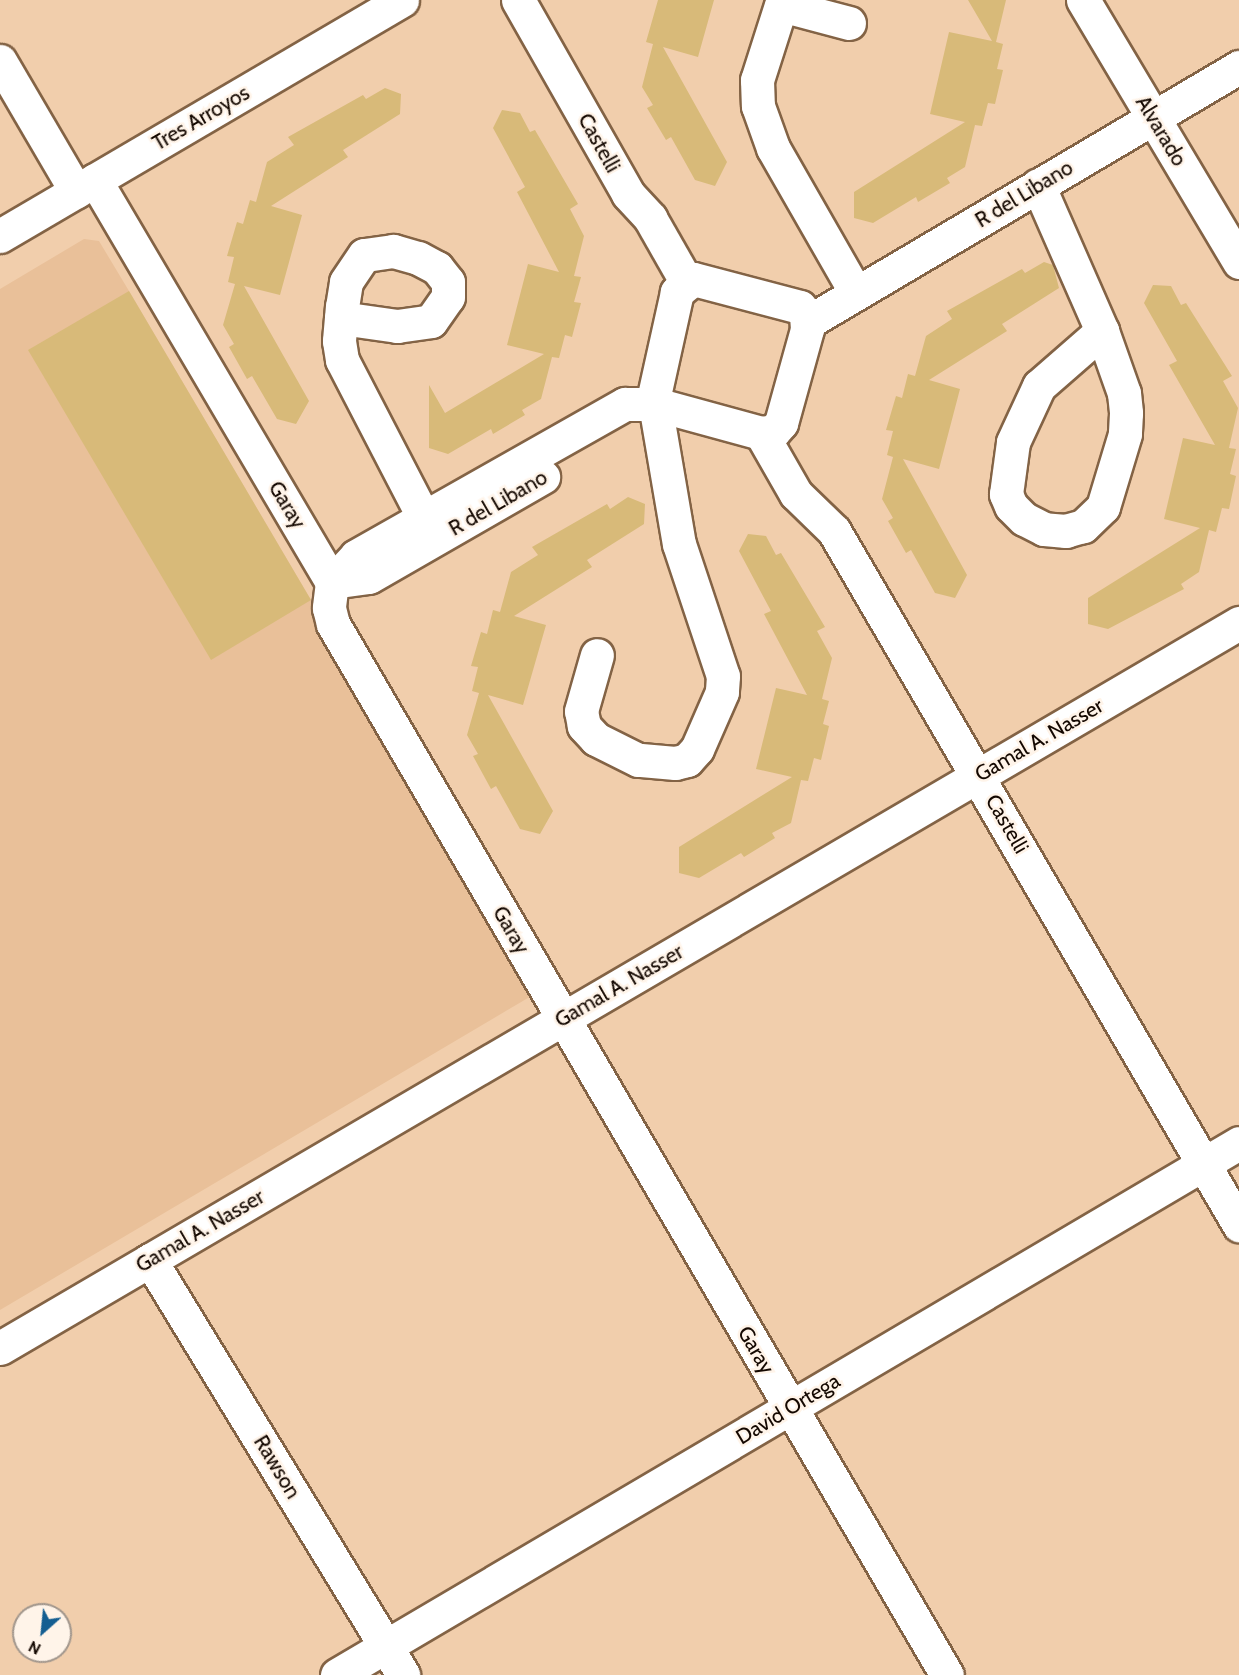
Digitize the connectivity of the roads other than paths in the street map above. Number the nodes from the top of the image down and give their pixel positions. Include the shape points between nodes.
1 (402, 0) edge
2 (518, 0) edge
3 (1083, 0) edge
4 (849, 23) dead end
5 (0, 61) edge
6 (1239, 67) edge
7 (1153, 117) junction
8 (86, 186) junction
9 (1038, 186) junction
10 (0, 236) edge
11 (1239, 262) edge
12 (686, 281) junction
13 (856, 293) junction
14 (342, 318) dead end
15 (808, 322) junction
16 (1102, 331) junction
17 (655, 404) junction
18 (761, 433) junction
19 (425, 531) junction
20 (332, 582) junction
21 (1239, 623) edge
22 (597, 655) dead end
23 (979, 776) junction
24 (562, 1019) junction
25 (1239, 1143) edge
26 (1204, 1164) junction
27 (1239, 1225) edge
28 (150, 1260) junction
29 (0, 1348) edge
30 (790, 1407) junction
31 (386, 1646) junction
32 (337, 1675) edge
33 (403, 1675) edge
34 (947, 1675) edge

1 - 8 street, Tres Arroyos
2 - 12 street, Castelli via 628,194 650,218
3 - 7 street, Alvarado
4 - 13 street via 781,5 757,80 758,106 773,148
5 - 8 street, Garay
6 - 7 street, R del Libano
7 - 9 street, R del Libano
7 - 11 street, Alvarado
8 - 10 street, Tres Arroyos
8 - 20 street, Garay
9 - 13 street, R del Libano
9 - 16 street
12 - 15 street via 700,280 791,303 800,307
12 - 17 street via 677,292 653,396
13 - 15 street, R del Libano
14 - 19 street via 342,360
15 - 18 street via 781,423 774,431
16 - 16 street via 1124,393 1125,434 1103,507 1095,517 1066,531 1044,529 1024,519 1006,494 1013,442 1040,386
17 - 18 street
17 - 19 street, R del Libano via 635,424
17 - 22 street via 679,544 723,676 722,692 697,749 687,760 638,760 596,740 584,726 580,711
18 - 23 street, Castelli via 796,494 834,531
19 - 20 street, R del Libano via 369,577
20 - 24 street, Garay via 329,608 333,624
21 - 23 street, Gamal A. Nasser
23 - 24 street, Gamal A. Nasser
23 - 26 street, Castelli
24 - 28 street, Gamal A. Nasser
24 - 30 street, Garay
25 - 26 street, David Ortega
26 - 27 street, Castelli
26 - 30 street, David Ortega
28 - 29 street, Gamal A. Nasser
28 - 31 street, Rawson
30 - 31 street, David Ortega
30 - 34 street, Garay
31 - 32 street, David Ortega
31 - 33 street, Rawson

